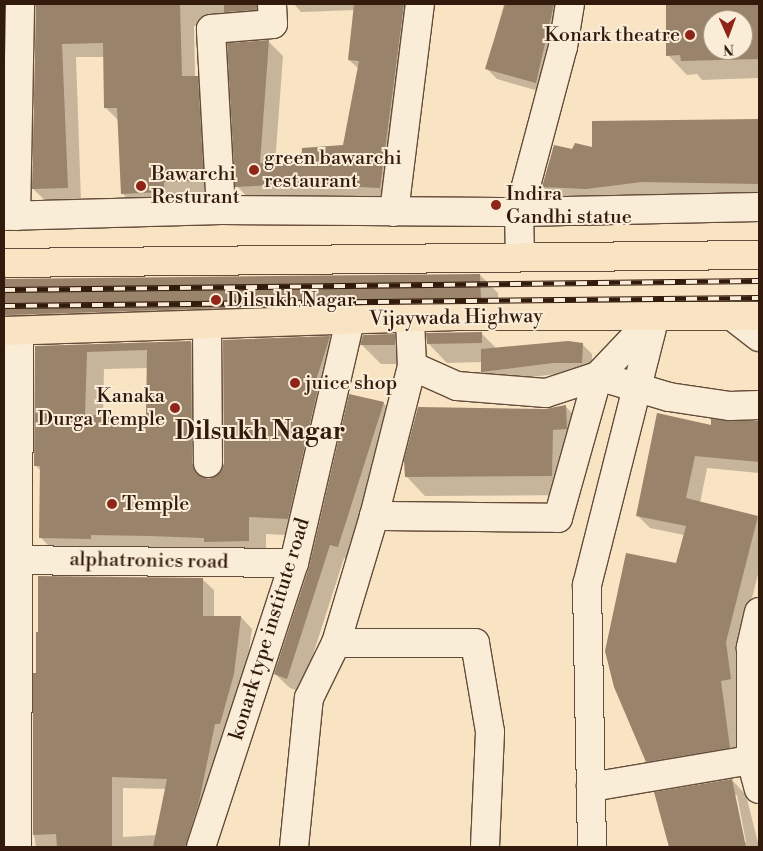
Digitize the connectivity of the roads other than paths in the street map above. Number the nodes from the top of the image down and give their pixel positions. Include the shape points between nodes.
1 (20, 4) edge
2 (272, 4) edge
3 (420, 4) edge
4 (570, 4) edge
5 (759, 207) edge
6 (220, 210) junction
7 (394, 212) junction
8 (518, 212) junction
9 (10, 216) edge
10 (759, 255) edge
11 (520, 257) junction
12 (4, 263) edge
13 (655, 316) junction
14 (732, 316) junction
15 (759, 316) edge
16 (410, 319) junction
17 (350, 320) junction
18 (207, 325) junction
19 (11, 331) edge
20 (759, 337) edge
21 (412, 366) junction
22 (598, 376) junction
23 (637, 388) junction
24 (759, 405) edge
25 (208, 463) dead end
26 (374, 516) junction
27 (12, 560) edge
28 (294, 563) junction
29 (759, 612) edge
30 (336, 643) junction
31 (755, 648) edge
32 (751, 760) junction
33 (591, 787) junction
34 (759, 789) edge
35 (17, 847) edge
36 (201, 847) edge
37 (294, 847) edge
38 (485, 847) edge
39 (592, 847) edge

1 - 9 street
2 - 6 street via 274,24 211,29
3 - 7 street
4 - 8 street via 563,47
5 - 8 street
6 - 7 street
6 - 9 street
7 - 8 street
8 - 11 street
10 - 11 highway
11 - 12 highway
13 - 14 highway, Vijaywada Highway
13 - 16 highway, Vijaywada Highway
13 - 22 street
13 - 23 street
14 - 15 highway, Vijaywada Highway
14 - 20 street
16 - 17 highway, Vijaywada Highway
16 - 21 street
17 - 18 highway, Vijaywada Highway
17 - 28 street, konark type institute road
18 - 19 highway, Vijaywada Highway
18 - 25 street
19 - 27 street
21 - 22 street via 457,386 546,393
21 - 26 street
22 - 23 street
22 - 26 street via 558,518
23 - 24 street via 730,406
23 - 33 street via 587,585
26 - 30 street
27 - 28 street, alphatronics road
27 - 35 street
28 - 36 street, konark type institute road
29 - 31 street
30 - 37 street via 309,698
30 - 38 street via 475,643 490,732
31 - 32 street
32 - 33 street
32 - 34 street
33 - 39 street

